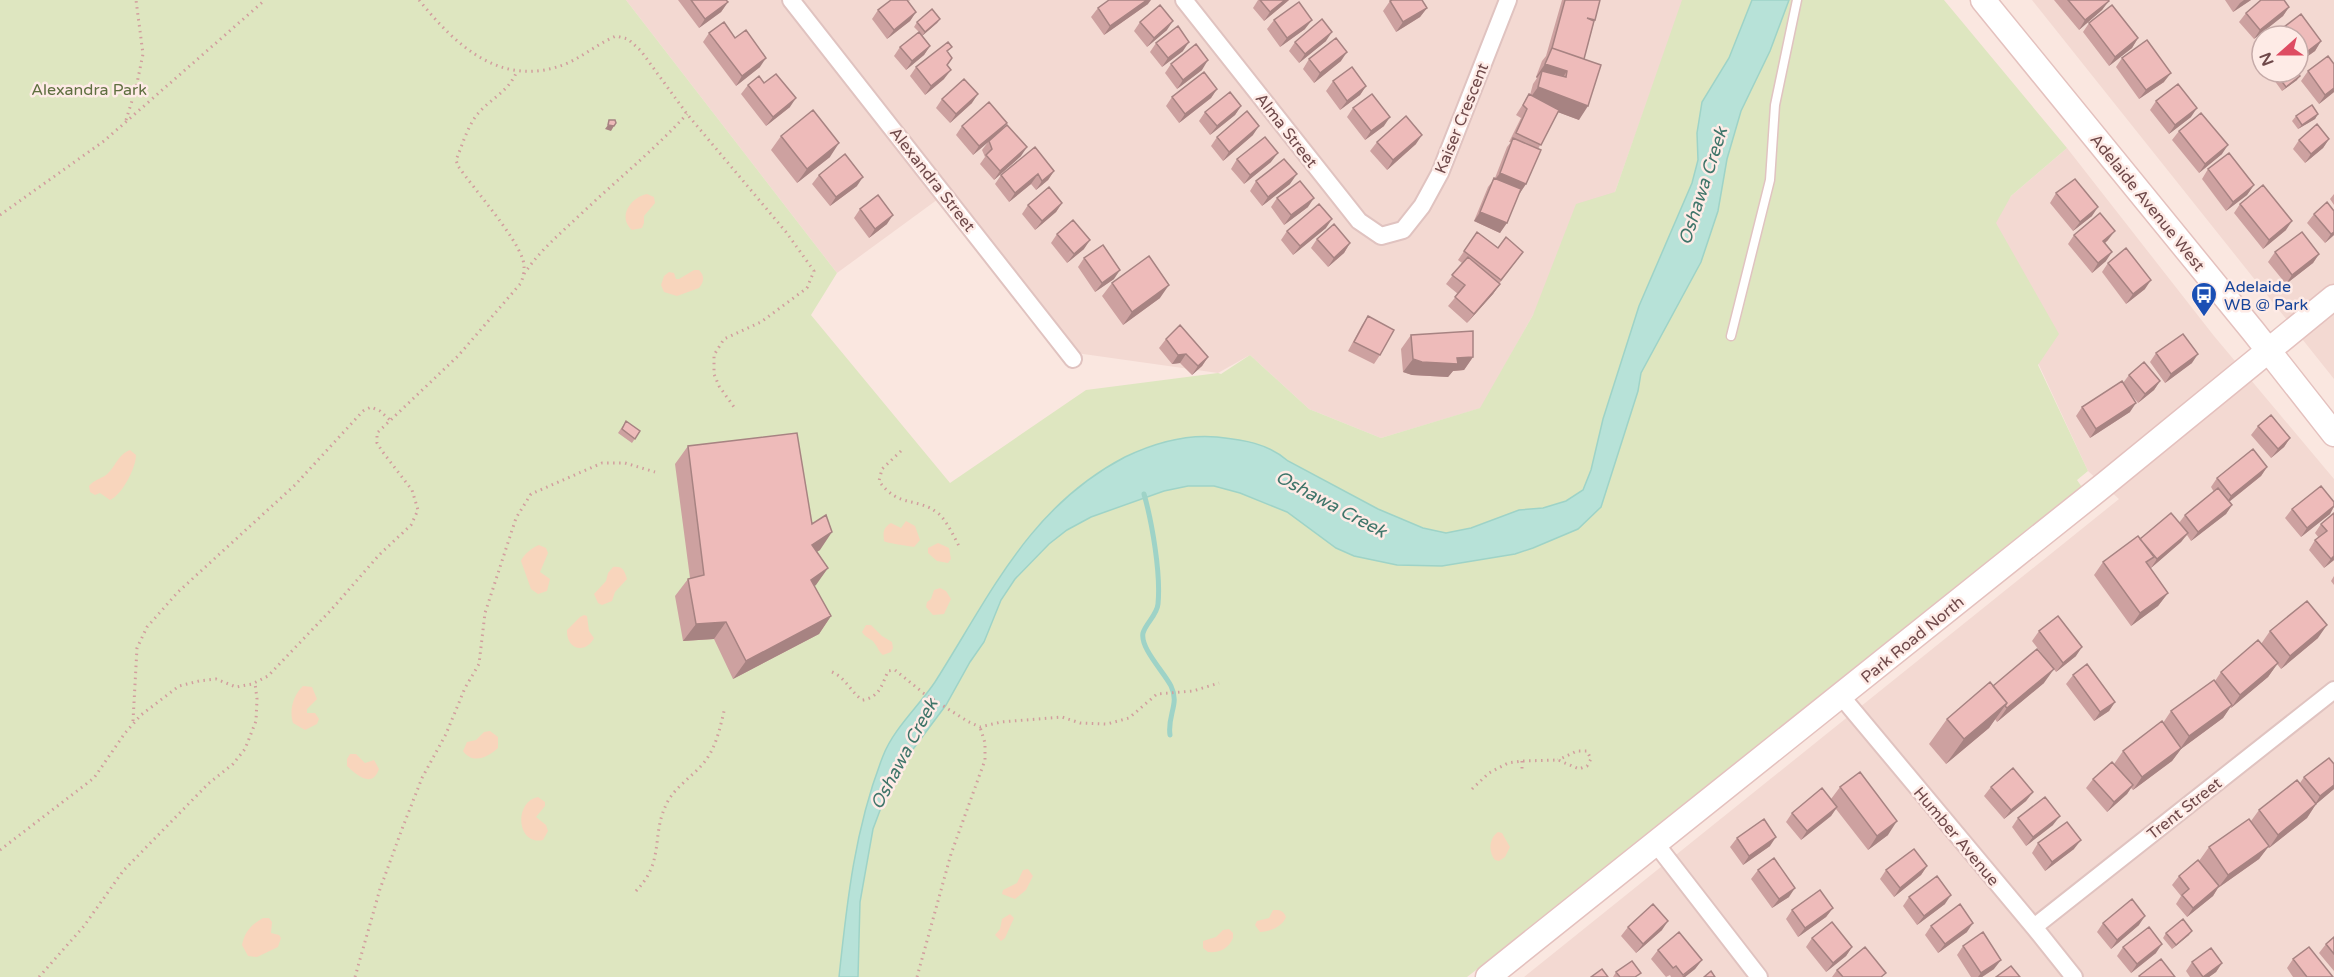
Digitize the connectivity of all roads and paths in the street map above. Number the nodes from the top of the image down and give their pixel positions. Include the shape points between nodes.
1 (136, 0) edge
2 (265, 0) edge
3 (419, 0) edge
4 (791, 0) edge
5 (1184, 0) edge
6 (1508, 0) edge
7 (1797, 0) edge
8 (1988, 2) edge
9 (517, 71) junction
10 (687, 114) junction
11 (126, 122) junction
12 (0, 215) edge
13 (1403, 230) joint
14 (523, 276) junction
15 (2334, 297) edge
16 (1731, 336) dead end
17 (2268, 351) junction
18 (1073, 359) dead end
19 (734, 407) dead end
20 (390, 420) junction
21 (2334, 434) edge
22 (901, 451) dead end
23 (655, 472) dead end
24 (959, 546) dead end
25 (832, 672) dead end
26 (1219, 682) dead end
27 (255, 683) junction
28 (2334, 690) edge
29 (1841, 696) junction
30 (725, 707) dead end
31 (134, 723) junction
32 (980, 727) junction
33 (1558, 760) junction
34 (1522, 761) junction
35 (1522, 772) dead end
36 (1472, 789) dead end
37 (1656, 844) junction
38 (0, 850) edge
39 (636, 891) dead end
40 (2034, 927) junction
41 (39, 977) edge
42 (355, 977) edge
43 (917, 977) edge
44 (1488, 977) edge
45 (1759, 977) edge
46 (2074, 977) edge

1 - 11 path via 142,54
2 - 11 path
3 - 9 path via 452,38 488,62
4 - 18 street, Alexandra Street
5 - 13 street, Alma Street via 1359,221 1381,236
6 - 13 street, Kaiser Crescent via 1440,173
7 - 16 lane via 1775,105 1770,180
8 - 17 main road, Adelaide Avenue West
9 - 10 path via 546,70 616,36 628,39
9 - 14 path via 512,83 475,118 456,160 522,257
10 - 14 path via 551,241
10 - 19 path via 814,271 807,288 761,322 724,339 714,356 714,374
11 - 12 path
14 - 20 path via 458,356
15 - 17 main road, Park Road North
17 - 21 main road, Adelaide Avenue West
17 - 29 main road, Park Road North
20 - 27 path via 377,433 377,443 412,490 418,510 411,525 268,676
20 - 31 path via 371,407 363,411 295,485 178,592 147,627 137,648
22 - 24 path via 882,469 879,481 888,494 939,515
23 - 42 path via 625,463 602,463 531,494 516,518 485,612 479,664 422,778 380,889
25 - 32 path via 843,677 862,700 879,693 888,671 895,670 922,692
26 - 32 path via 1204,688 1157,694 1129,718 1107,724 1080,723 1062,717
27 - 31 path via 236,687 216,679 178,686
27 - 41 path via 256,722 245,749 123,871 84,926
28 - 40 street, Trent Street
29 - 37 main road, Park Road North
29 - 40 street, Humber Avenue
30 - 39 path via 709,756 669,800 652,871
31 - 38 path via 94,778
32 - 43 path via 985,760 951,854
33 - 33 path via 1579,770 1591,759 1587,751 1576,751
33 - 34 path
34 - 35 path
34 - 36 path via 1489,773
37 - 44 main road, Park Road North
37 - 45 street
40 - 46 street, Humber Avenue

